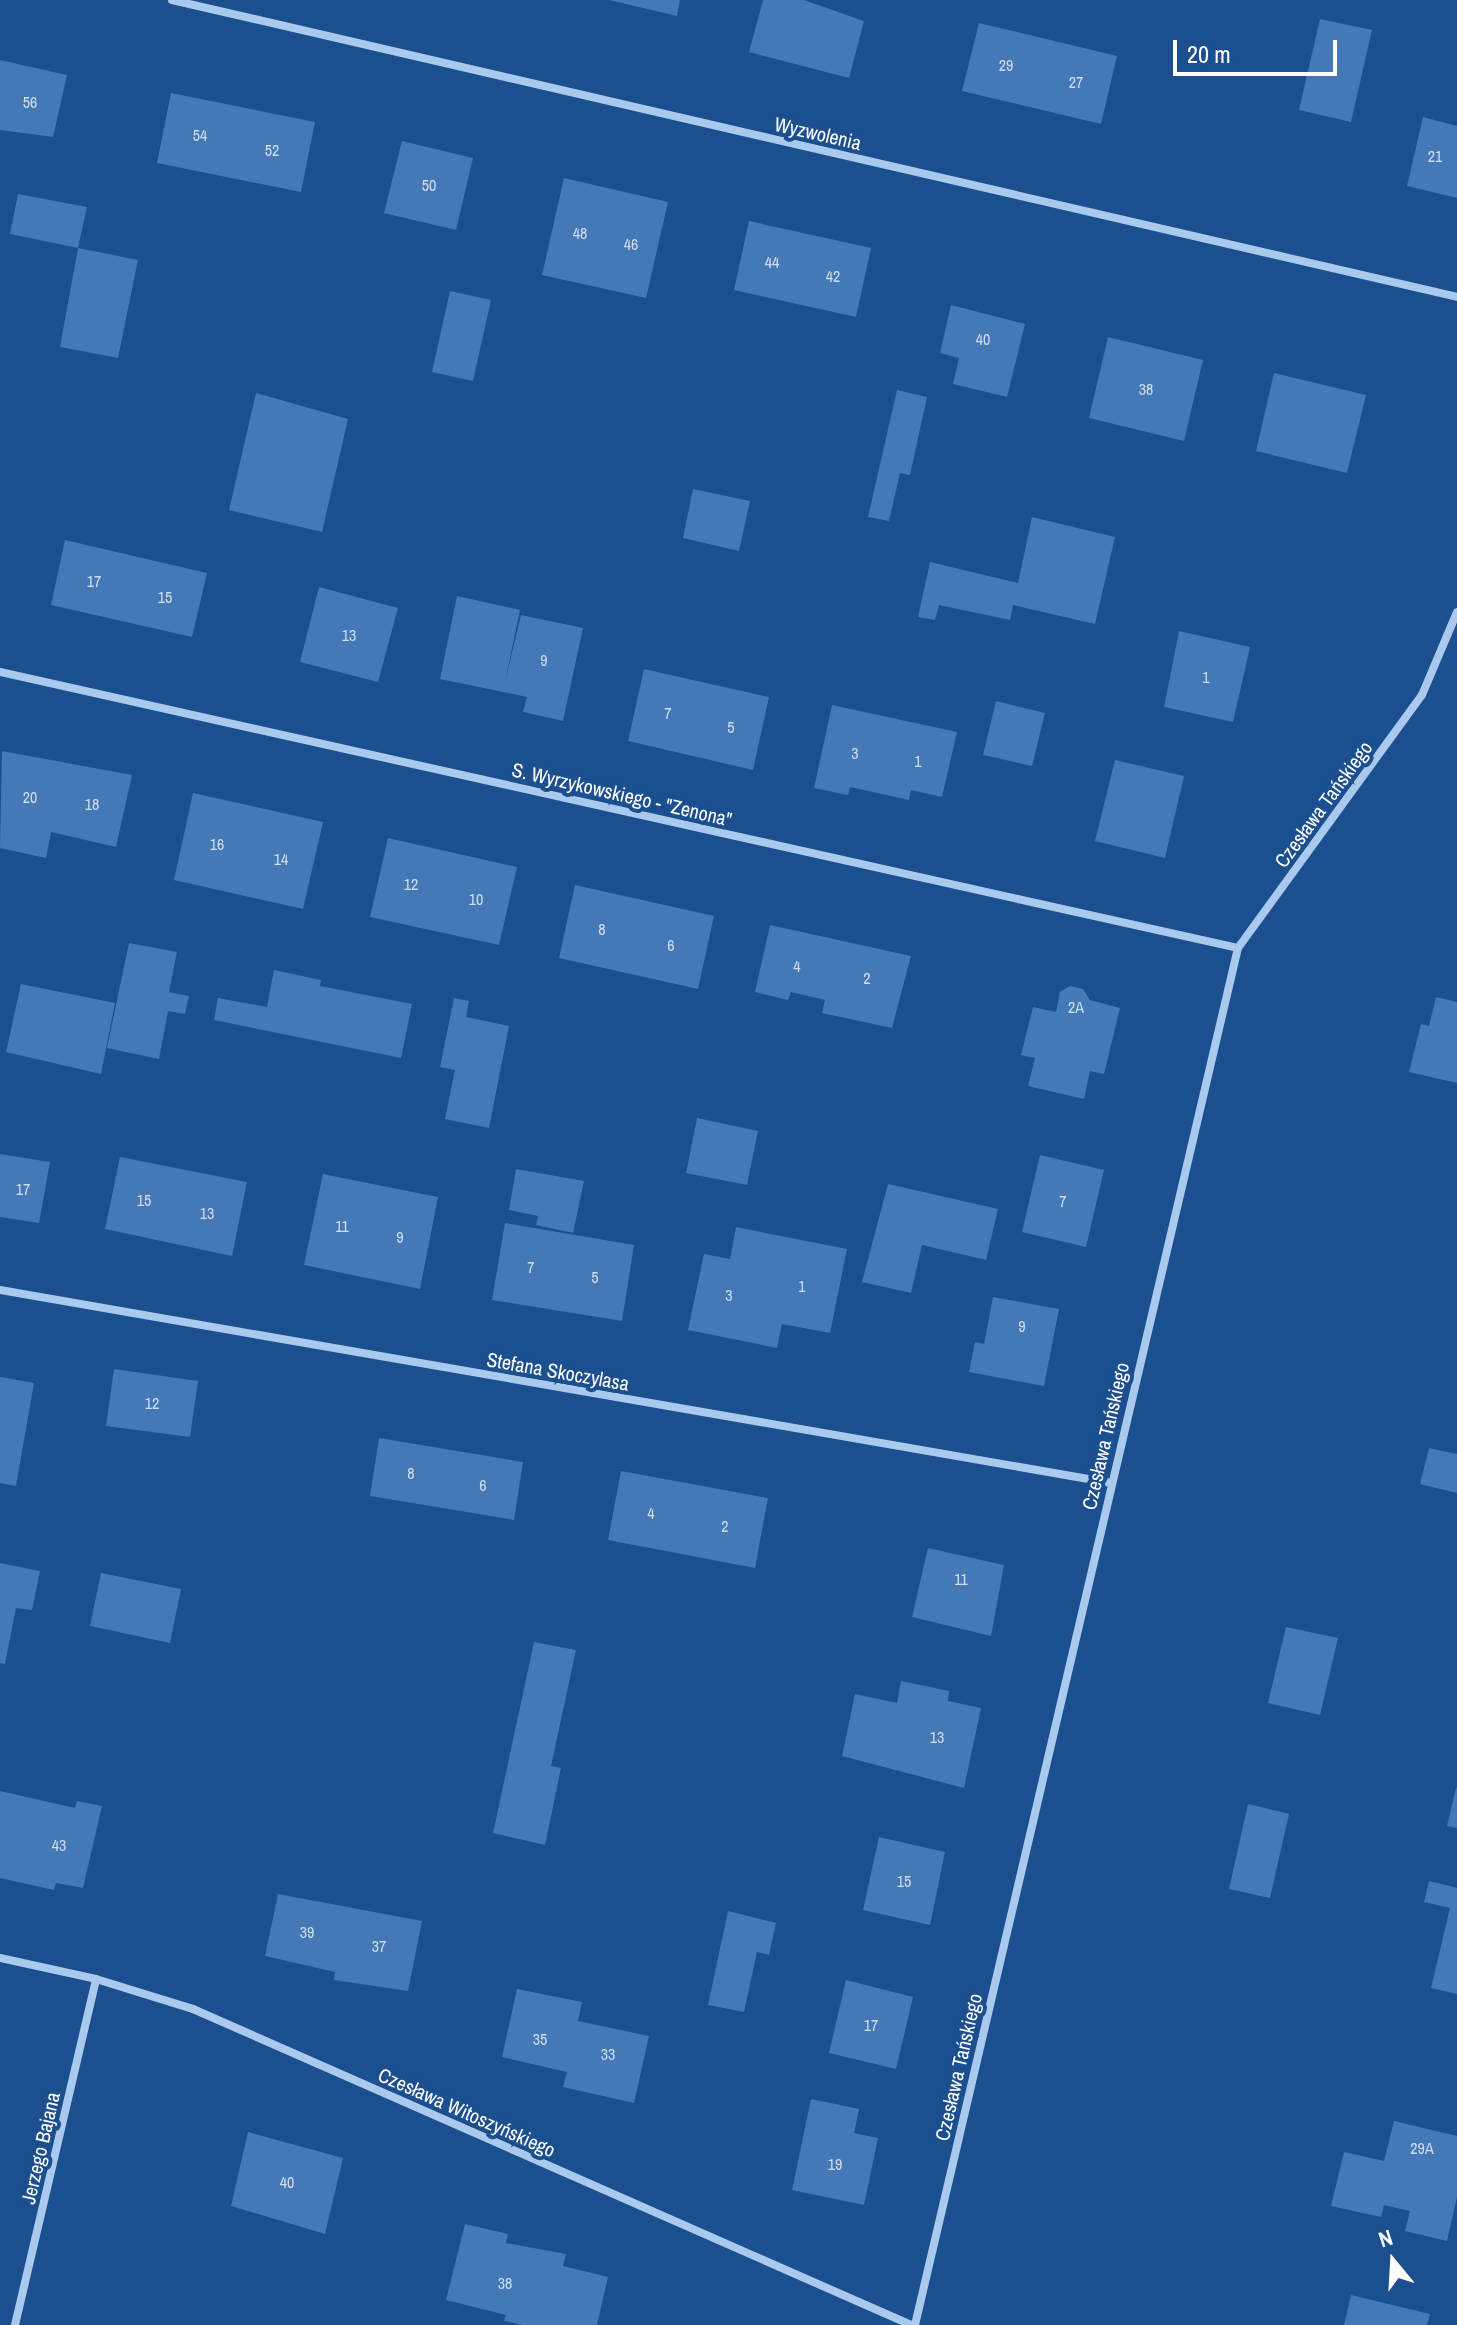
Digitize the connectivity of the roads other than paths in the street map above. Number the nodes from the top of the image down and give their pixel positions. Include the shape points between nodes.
1 (172, 0) edge
2 (1457, 297) edge
3 (1457, 612) edge
4 (0, 672) edge
5 (1238, 948) junction
6 (0, 1290) edge
7 (1111, 1483) junction
8 (0, 1958) edge
9 (96, 1979) junction
10 (15, 2325) edge
11 (913, 2325) edge

1 - 2 street, Wyzwolenia
3 - 5 street, Czesława Tańskiego via 1422,695
4 - 5 street, S. Wyrzykowskiego - "Zenona"
5 - 7 street, Czesława Tańskiego
6 - 7 street, Stefana Skoczylasa
7 - 11 street, Czesława Tańskiego
8 - 9 street, Czesława Witoszyńskiego
9 - 10 street, Jerzego Bajana
9 - 11 street, Czesława Witoszyńskiego via 193,2009

